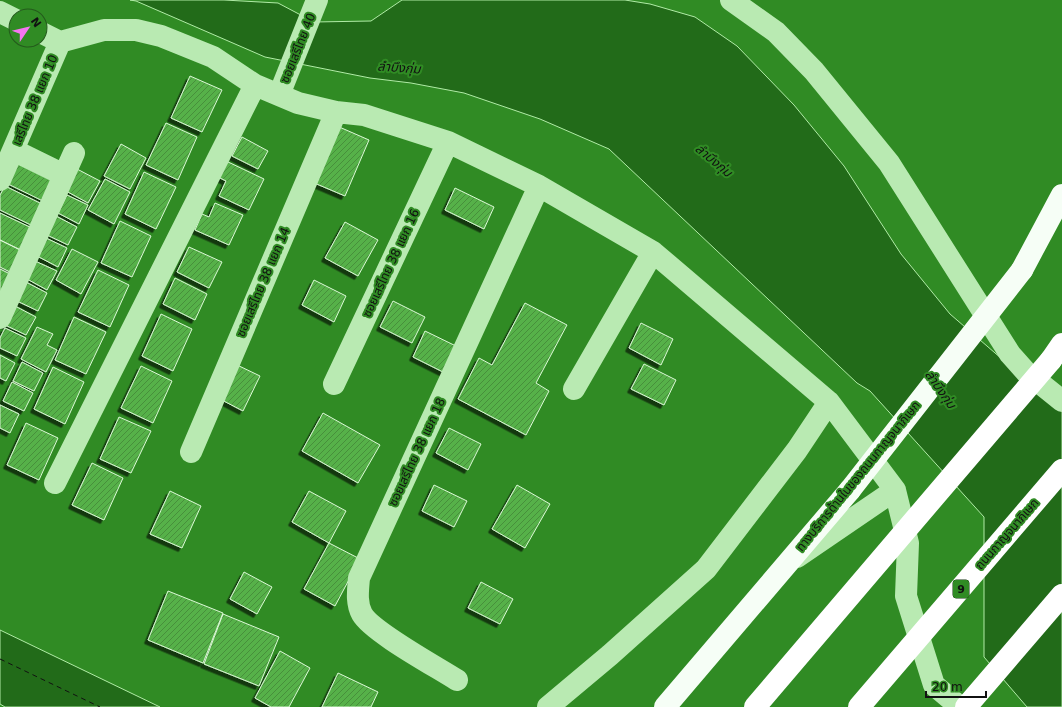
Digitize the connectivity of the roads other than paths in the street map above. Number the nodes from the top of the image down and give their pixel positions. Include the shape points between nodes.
1 (730, 0) edge
2 (314, 6) edge
3 (48, 36) edge
4 (60, 42) junction
5 (255, 85) junction
6 (279, 95) junction
7 (336, 112) junction
8 (448, 142) junction
9 (13, 150) junction
10 (74, 153) dead end
11 (64, 175) junction
12 (0, 180) edge
13 (539, 186) junction
14 (1062, 195) edge
15 (653, 252) junction
16 (0, 318) edge
17 (1058, 350) edge
18 (334, 384) dead end
19 (574, 388) dead end
20 (1062, 401) edge
21 (829, 402) junction
22 (190, 452) dead end
23 (1062, 470) edge
24 (55, 483) dead end
25 (895, 490) junction
26 (788, 563) junction
27 (1062, 595) edge
28 (457, 680) dead end
29 (548, 707) edge
30 (665, 707) edge
31 (756, 707) edge
32 (859, 707) edge
33 (960, 707) edge
34 (966, 707) edge

1 - 20 street via 776,32 829,89 889,163 1010,354 1026,372
2 - 6 street, ซอยเสรีไทย 40
3 - 4 street
4 - 5 street via 104,30 136,30 161,36 213,57
4 - 9 street, เสรีไทย 38 แยก 10
5 - 6 street
5 - 24 street
6 - 7 street via 298,103
7 - 8 street via 364,115
7 - 22 street, ซอยเสรีไทย 38 แยก 14
8 - 13 street
8 - 18 street, ซอยเสรีไทย 38 แยก 16
9 - 11 street
9 - 12 street, เสรีไทย 38 แยก 10
10 - 11 street
11 - 16 street
13 - 15 street
13 - 28 street, ซอยเสรีไทย 38 แยก 18 via 359,578 357,594 362,614 377,630
14 - 26 main road, ทางบริการด้านในของถนนกาญจนาภิเษก, bridge via 1022,270 850,490
15 - 19 street
15 - 21 street
17 - 31 highway, bridge
21 - 25 street
21 - 29 street via 797,450 706,568
23 - 32 highway, ถนนกาญจนาภิเษก / 9, bridge
25 - 26 street
25 - 33 street via 908,543 906,596 934,685
26 - 30 main road, ทางบริการด้านในของถนนกาญจนาภิเษก
27 - 34 highway

